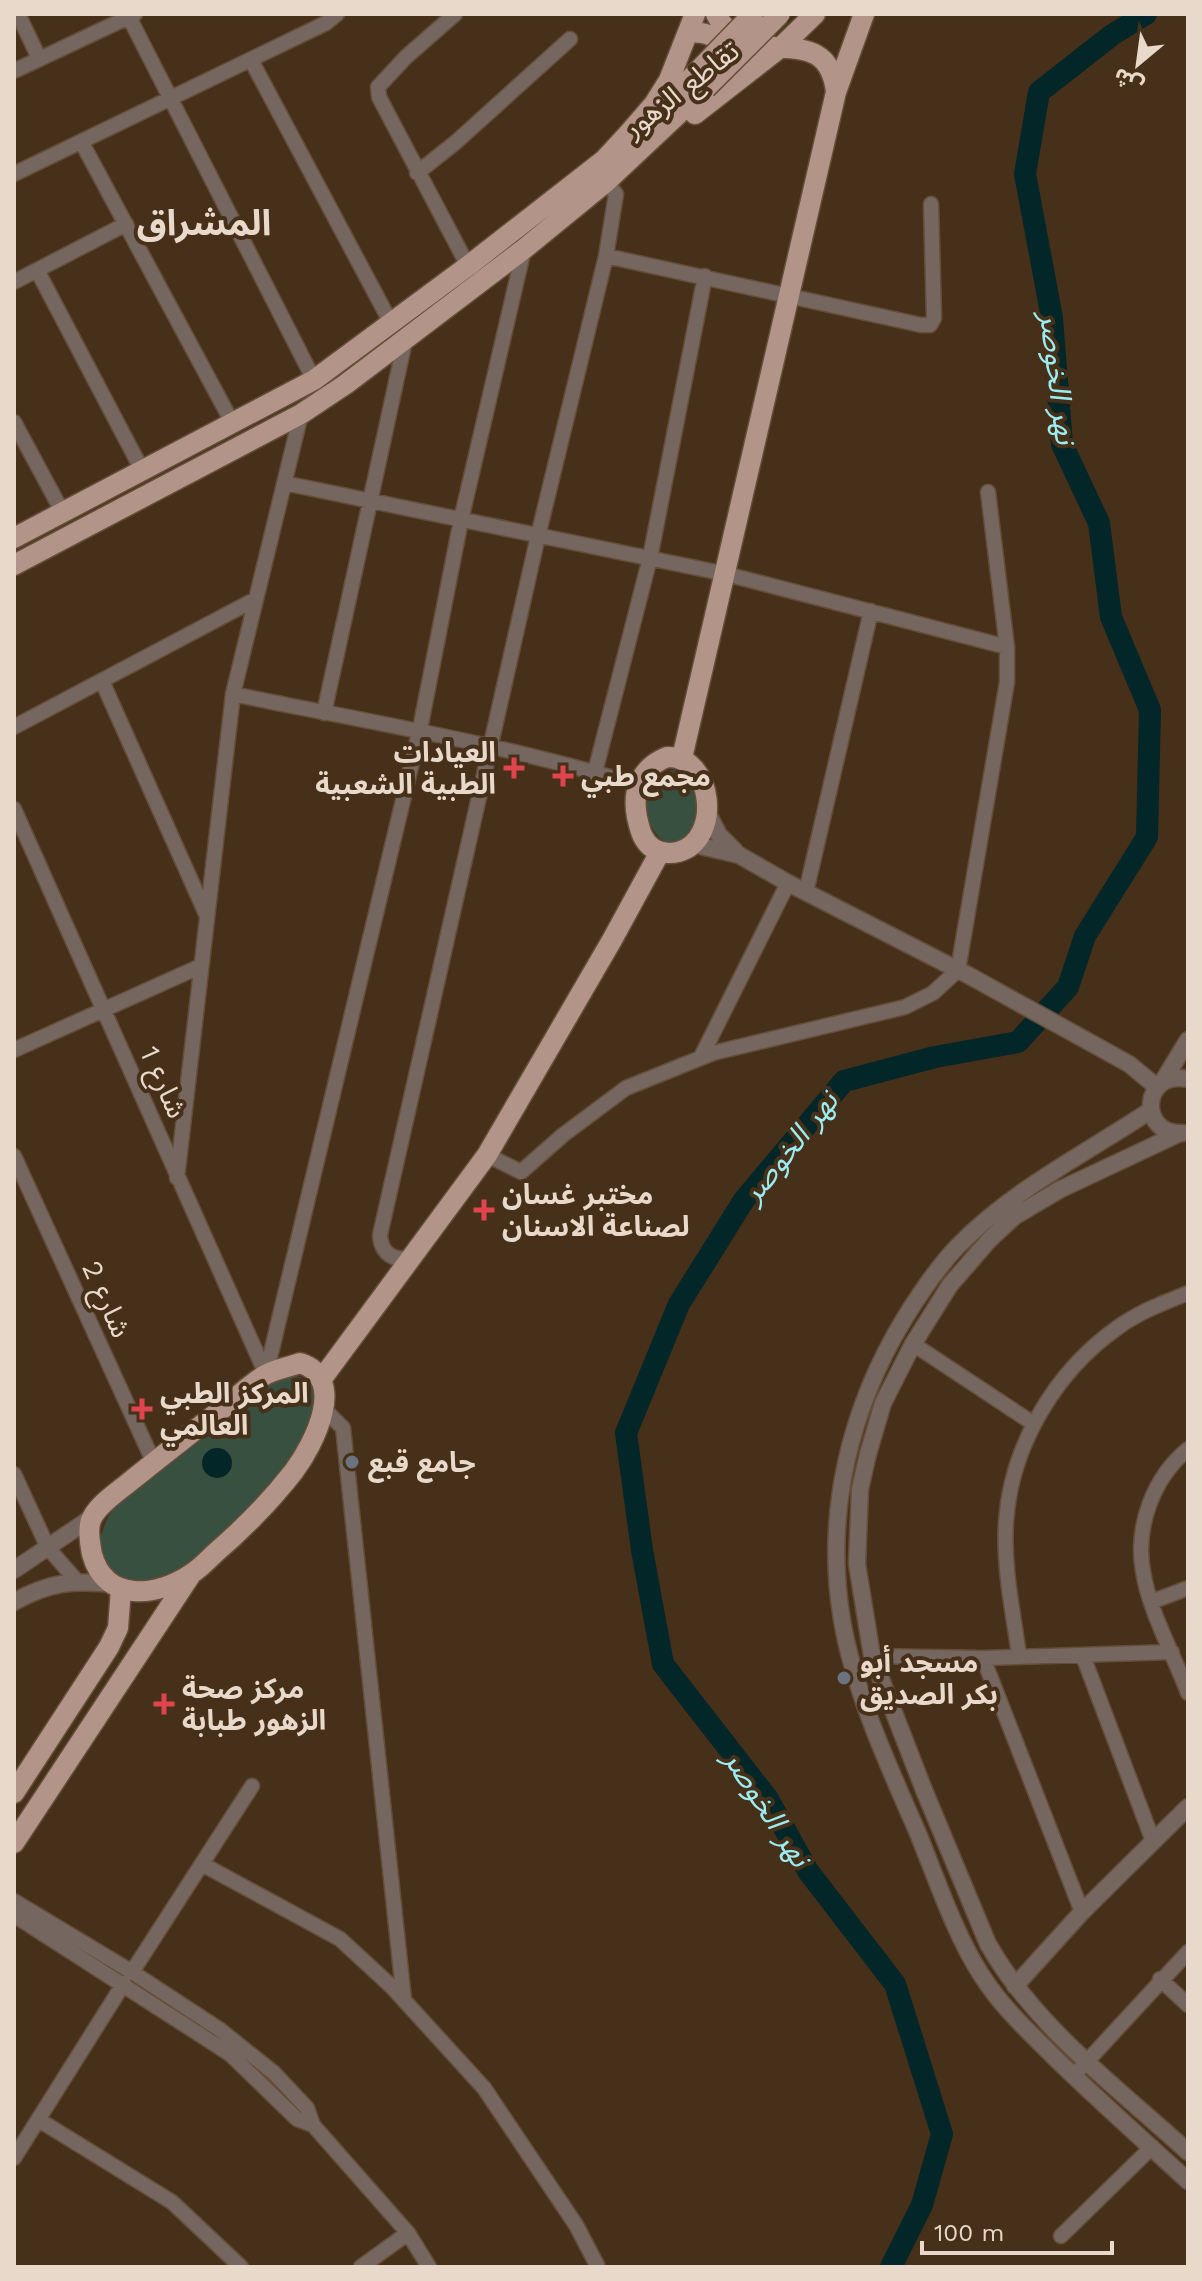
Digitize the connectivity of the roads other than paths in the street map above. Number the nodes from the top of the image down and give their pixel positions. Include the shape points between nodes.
1 (18, 14) edge
2 (337, 14) edge
3 (455, 14) edge
4 (716, 14) edge
5 (753, 14) edge
6 (780, 14) edge
7 (815, 14) edge
8 (864, 14) edge
9 (132, 16) edge
10 (692, 24) edge
11 (570, 39) dead end
12 (781, 47) junction
13 (39, 58) junction
14 (251, 60) junction
15 (14, 71) edge
16 (739, 80) junction
17 (700, 82) junction
18 (836, 92) junction
19 (170, 101) junction
20 (82, 143) junction
21 (608, 172) junction
22 (417, 173) junction
23 (14, 174) edge
24 (931, 204) dead end
25 (126, 224) junction
26 (524, 249) junction
27 (606, 256) junction
28 (468, 266) junction
29 (37, 270) junction
30 (705, 276) junction
31 (14, 282) edge
32 (788, 295) junction
33 (391, 323) junction
34 (405, 341) junction
35 (314, 380) junction
36 (301, 414) junction
37 (14, 422) edge
38 (232, 422) junction
39 (142, 470) junction
40 (284, 483) junction
41 (988, 492) dead end
42 (369, 501) junction
43 (63, 513) junction
44 (461, 520) junction
45 (538, 536) junction
46 (14, 538) edge
47 (650, 558) junction
48 (14, 565) edge
49 (726, 574) junction
50 (254, 600) junction
51 (871, 611) junction
52 (1007, 647) junction
53 (102, 681) junction
54 (233, 694) junction
55 (324, 713) junction
56 (14, 727) edge
57 (420, 729) junction
58 (490, 745) junction
59 (682, 758) junction
60 (595, 772) junction
61 (637, 785) junction
62 (14, 809) edge
63 (707, 812) junction
64 (692, 844) junction
65 (660, 852) junction
66 (739, 855) junction
67 (788, 883) junction
68 (806, 892) junction
69 (206, 914) junction
70 (201, 966) junction
71 (963, 972) junction
72 (104, 1009) junction
73 (1188, 1040) edge
74 (14, 1050) edge
75 (701, 1057) junction
76 (1188, 1079) edge
77 (1160, 1084) junction
78 (1151, 1110) junction
79 (1117, 1133) junction
80 (1183, 1133) edge
81 (487, 1155) junction
82 (14, 1156) edge
83 (1132, 1156) junction
84 (177, 1178) junction
85 (415, 1255) junction
86 (1188, 1293) edge
87 (913, 1344) junction
88 (266, 1374) junction
89 (321, 1380) junction
90 (324, 1409) junction
91 (1034, 1424) junction
92 (1188, 1449) edge
93 (154, 1463) junction
94 (14, 1474) edge
95 (91, 1518) junction
96 (48, 1548) junction
97 (14, 1570) edge
98 (191, 1575) junction
99 (76, 1580) junction
100 (117, 1586) junction
101 (1188, 1588) edge
102 (14, 1602) edge
103 (1151, 1602) junction
104 (1172, 1652) junction
105 (1019, 1655) junction
106 (872, 1656) junction
107 (1083, 1656) junction
108 (983, 1658) junction
109 (1188, 1693) edge
110 (16, 1785) edge
111 (252, 1786) dead end
112 (924, 1790) junction
113 (903, 1799) junction
114 (1188, 1807) edge
115 (1153, 1841) junction
116 (14, 1843) edge
117 (202, 1864) junction
118 (14, 1901) edge
119 (1082, 1912) junction
120 (14, 1915) edge
121 (1188, 1952) edge
122 (128, 1978) junction
123 (1160, 1979) junction
124 (1015, 1986) junction
125 (404, 2000) junction
126 (1188, 2005) edge
127 (1087, 2061) junction
128 (1074, 2076) junction
129 (39, 2120) junction
130 (1152, 2147) junction
131 (1188, 2152) edge
132 (14, 2158) edge
133 (1188, 2181) edge
134 (408, 2233) junction
135 (1061, 2236) dead end
136 (241, 2267) edge
137 (361, 2267) edge
138 (429, 2267) edge
139 (596, 2267) edge

1 - 13 street
2 - 14 street
3 - 22 street via 378,87
4 - 12 main road via 736,39 763,48
5 - 17 main road, bridge
6 - 17 main road, bridge
7 - 12 main road, تقاطع الزهور
8 - 18 main road
9 - 13 street
9 - 19 street
10 - 16 main road via 728,47 739,64
10 - 21 main road via 654,104
11 - 22 street
12 - 16 main road, تقاطع الزهور
12 - 18 main road via 818,56 832,71
13 - 15 street
14 - 19 street
14 - 33 street
16 - 21 main road, تقاطع الزهور
17 - 21 main road
18 - 32 main road
19 - 20 street
19 - 35 street
20 - 23 street
20 - 25 street
21 - 26 main road
21 - 27 street via 616,194
21 - 28 main road
22 - 28 street
24 - 32 street via 930,325
25 - 29 street
25 - 38 street
26 - 34 main road
26 - 44 street
27 - 30 street
27 - 45 street
28 - 33 main road
29 - 31 street
29 - 39 street
30 - 32 street
30 - 47 street
32 - 49 main road
33 - 35 main road
34 - 36 main road
34 - 42 street
35 - 38 main road
36 - 40 street
36 - 48 main road
37 - 43 street
38 - 39 main road
39 - 43 main road
40 - 42 street
40 - 50 street
41 - 52 street
42 - 44 street
42 - 55 street
43 - 46 main road
44 - 45 street
44 - 57 street
45 - 47 street
45 - 58 street
47 - 49 street
47 - 60 street
49 - 51 street
49 - 59 main road
50 - 53 street
50 - 54 street
51 - 52 street
51 - 68 street
52 - 71 street via 1003,717
53 - 56 street
53 - 69 street
54 - 55 street
54 - 69 street
55 - 57 street
57 - 58 street
57 - 88 street
58 - 60 street
58 - 85 street via 380,1235 382,1248 391,1257
59 - 61 main road via 660,760
59 - 63 main road via 698,777
60 - 61 street
61 - 65 main road via 640,833
62 - 72 street, شارع 1
63 - 64 main road via 704,828
63 - 66 street via 719,835
64 - 65 main road
64 - 66 street
65 - 81 main road
66 - 67 street
67 - 68 street
67 - 75 street
68 - 71 street
69 - 70 street
70 - 72 street
70 - 84 street
71 - 75 street via 921,1001 895,1011
71 - 77 street
72 - 74 street
72 - 84 street, شارع 1
73 - 77 street
75 - 81 street via 626,1088 521,1172
76 - 77 street
77 - 78 street
78 - 79 street
78 - 80 street via 1157,1124 1170,1133
79 - 83 street via 1133,1141
79 - 113 street via 1005,1204 956,1248 895,1334 854,1429 837,1517 842,1620 855,1676
80 - 83 street
81 - 85 main road
82 - 93 street, شارع 2
83 - 87 street via 1015,1216 950,1285
84 - 88 street, شارع 1
85 - 89 main road
86 - 91 street via 1149,1308 1090,1350
87 - 91 street
87 - 106 street via 883,1403 860,1489 857,1564
88 - 89 main road via 300,1363
88 - 93 main road
89 - 90 main road
90 - 98 main road via 295,1470 248,1524
90 - 125 street via 343,1428
91 - 105 street via 1010,1486 1006,1523
92 - 103 street via 1160,1482 1147,1510 1141,1540
93 - 95 main road
94 - 96 street
95 - 96 street
95 - 100 main road via 94,1562
96 - 97 street
96 - 99 street
98 - 100 main road via 155,1591
98 - 116 main road
99 - 100 street
99 - 102 street via 33,1591
100 - 110 main road via 118,1628 109,1647
101 - 103 street
103 - 104 street
104 - 107 street
104 - 109 street
105 - 107 street
105 - 108 street
106 - 108 street
106 - 112 street
107 - 115 street
108 - 119 street
111 - 117 street
112 - 113 street
112 - 124 street via 988,1944
113 - 128 street via 981,1975 1015,2018
114 - 115 street
115 - 119 street
117 - 122 street
117 - 125 street via 340,1939
118 - 122 street
119 - 124 street
120 - 122 street
121 - 123 street
122 - 129 street
122 - 134 street via 230,2054 297,2119 313,2125
123 - 126 street
123 - 127 street
124 - 127 street
125 - 139 street via 484,2088 576,2225
127 - 128 street
127 - 131 street
128 - 130 street
129 - 132 street
129 - 136 street via 172,2202
130 - 133 street
130 - 135 street
134 - 137 street
134 - 138 street

